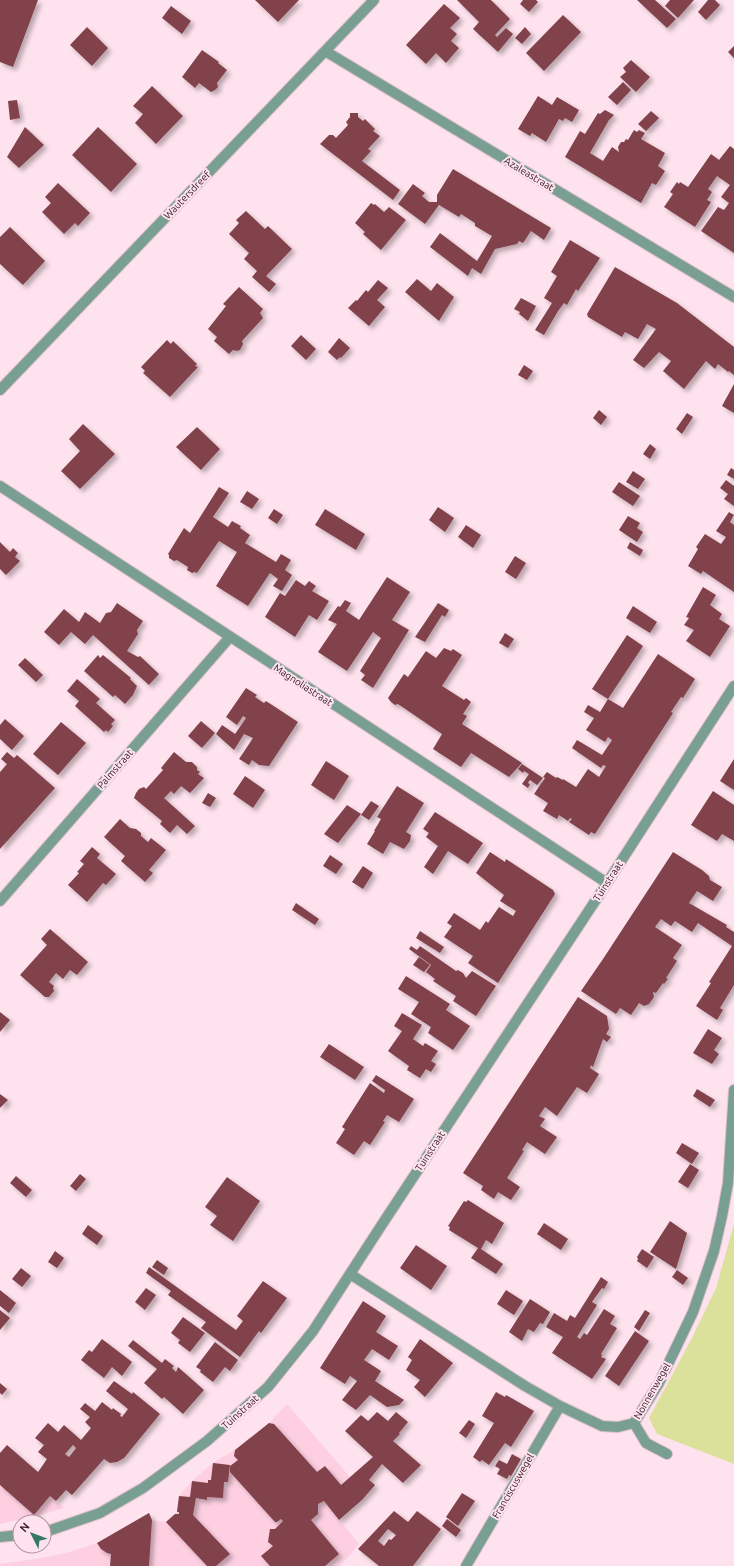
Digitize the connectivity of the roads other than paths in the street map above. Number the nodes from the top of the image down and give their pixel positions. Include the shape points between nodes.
1 (374, 0) edge
2 (325, 51) junction
3 (734, 297) edge
4 (0, 390) edge
5 (0, 486) edge
6 (230, 637) junction
7 (734, 686) edge
8 (607, 883) junction
9 (0, 901) edge
10 (734, 1090) edge
11 (350, 1274) junction
12 (560, 1406) junction
13 (634, 1423) junction
14 (667, 1454) dead end
15 (52, 1530) edge
16 (12, 1535) edge
17 (0, 1537) edge
18 (466, 1566) edge

1 - 2 street, Wautersdreef
2 - 3 street, Azaleastraat
2 - 4 street, Wautersdreef
5 - 6 street, Magnoliastraat
6 - 8 street, Magnoliastraat
6 - 9 street, Palmstraat
7 - 8 street, Tuinstraat
8 - 11 street, Tuinstraat
10 - 13 street, Nonnenwegel via 728,1183 714,1251 693,1312 659,1383
11 - 12 street, Nonnenwegel
11 - 15 street, Tuinstraat via 313,1331 268,1387 207,1441 143,1488 100,1513
12 - 13 street, Nonnenwegel via 602,1426 618,1427
12 - 18 street, Franciscuswegel
13 - 14 street via 646,1443
16 - 17 street

